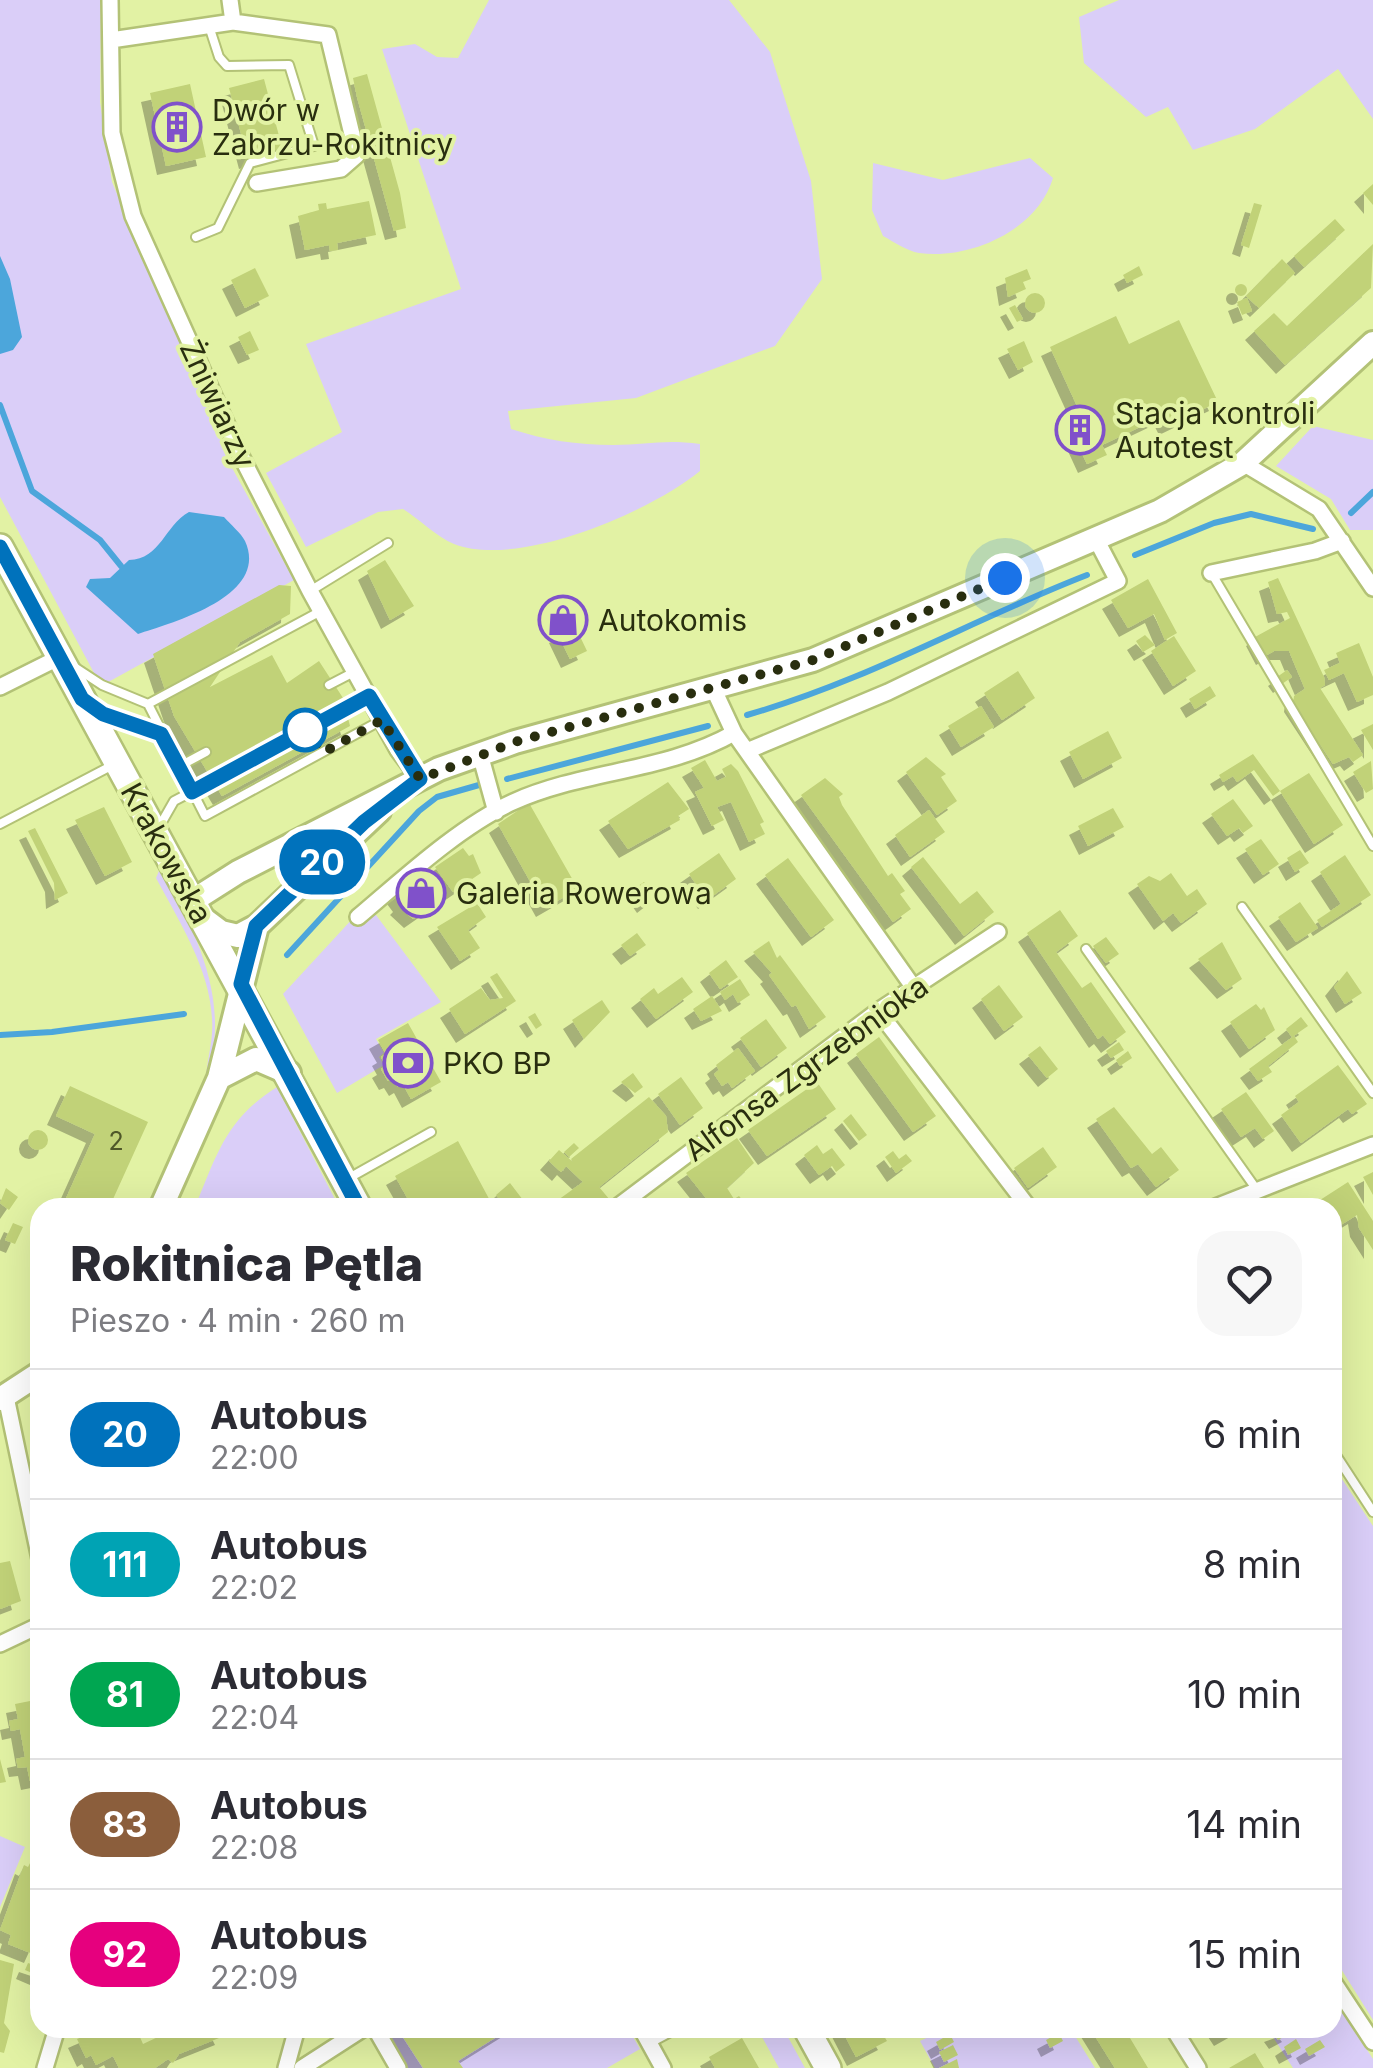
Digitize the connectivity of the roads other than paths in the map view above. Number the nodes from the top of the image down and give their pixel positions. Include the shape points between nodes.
1 (110, 0) edge
2 (230, 0) edge
3 (232, 22) junction
4 (209, 26) junction
5 (110, 40) junction
6 (257, 182) dead end
7 (196, 238) dead end
8 (1373, 343) edge
9 (1243, 463) junction
10 (1096, 539) junction
11 (1342, 541) junction
12 (388, 543) dead end
13 (0, 547) edge
14 (1212, 572) joint
15 (7, 577) edge
16 (1373, 588) edge
17 (310, 592) junction
18 (321, 611) junction
19 (60, 657) junction
20 (356, 670) junction
21 (329, 686) dead end
22 (0, 687) edge
23 (714, 690) junction
24 (369, 696) junction
25 (82, 699) junction
26 (148, 704) junction
27 (342, 710) dead end
28 (382, 720) junction
29 (734, 733) junction
30 (161, 734) junction
31 (747, 751) junction
32 (206, 752) dead end
33 (480, 754) junction
34 (117, 763) junction
35 (178, 766) junction
36 (220, 776) dead end
37 (420, 779) junction
38 (192, 792) junction
39 (496, 812) junction
40 (0, 824) edge
41 (156, 833) junction
42 (1373, 846) edge
43 (1242, 907) dead end
44 (200, 910) junction
45 (358, 917) dead end
46 (256, 926) junction
47 (998, 932) dead end
48 (1086, 949) dead end
49 (241, 984) junction
50 (914, 988) junction
51 (878, 1011) junction
52 (289, 1074) junction
53 (219, 1078) junction
54 (1373, 1093) edge
55 (431, 1132) dead end
56 (1373, 1145) edge
57 (345, 1180) junction
58 (1257, 1190) junction
59 (165, 1198) edge
60 (354, 1198) edge
61 (629, 1198) edge
62 (1020, 1198) edge
63 (1238, 1198) edge
64 (30, 1380) edge
65 (3, 1398) edge
66 (1342, 1465) edge
67 (1373, 1512) edge
68 (30, 1515) edge
69 (30, 1630) edge
70 (0, 1644) edge
71 (1342, 1995) edge
72 (54, 2038) edge
73 (294, 2038) edge
74 (348, 2038) edge
75 (380, 2038) edge
76 (647, 2038) edge
77 (659, 2038) edge
78 (812, 2038) edge
79 (1179, 2038) edge
80 (1373, 2042) edge
81 (650, 2043) junction
82 (45, 2068) edge
83 (286, 2068) edge
84 (302, 2068) edge
85 (398, 2068) edge
86 (663, 2068) edge
87 (828, 2068) edge
88 (1198, 2068) edge

1 - 5 street, Żniwiarzy
2 - 3 street
3 - 4 street
3 - 6 street via 328,35 358,145 357,156 341,168
4 - 5 street
4 - 7 lane via 226,66 289,65 314,146 250,164 218,228
5 - 17 street, Żniwiarzy via 112,133 133,216
8 - 9 street
9 - 10 street via 1195,494
9 - 11 street via 1319,509
10 - 23 street via 813,660
10 - 31 street via 1118,581 888,692
11 - 14 street
11 - 16 street
12 - 17 lane
13 - 15 main road, Krakowska
14 - 42 lane
15 - 19 main road, Krakowska
17 - 18 street, Żniwiarzy
18 - 20 street, Żniwiarzy
18 - 26 lane
19 - 22 street
19 - 25 main road, Krakowska
19 - 26 lane
20 - 21 lane
20 - 24 street, Żniwiarzy
23 - 29 street
23 - 33 street
24 - 27 lane
24 - 28 street, Żniwiarzy
25 - 30 lane via 103,714
25 - 34 main road, Krakowska
26 - 30 lane
28 - 37 street, Żniwiarzy
28 - 38 lane via 205,816
29 - 31 street
29 - 39 street via 670,761 515,801
30 - 35 lane
31 - 50 street
32 - 35 lane
33 - 37 street
33 - 39 street
34 - 40 lane
34 - 41 main road, Krakowska
35 - 38 lane
36 - 38 lane
37 - 44 street via 238,872
37 - 46 street via 364,822
38 - 41 lane via 168,809
39 - 45 street
41 - 44 main road, Krakowska
43 - 54 lane
44 - 46 street via 221,932 238,936
44 - 49 main road, Krakowska
46 - 49 street
47 - 50 street, Alfonsa Zgrzebnioka
48 - 58 lane
49 - 52 main road, Krakowska
49 - 53 street
50 - 51 street, Alfonsa Zgrzebnioka
51 - 61 street, Alfonsa Zgrzebnioka
51 - 62 street
52 - 53 street via 256,1059
52 - 57 main road, Krakowska
53 - 59 street
55 - 57 lane
56 - 58 street
57 - 60 main road, Krakowska
58 - 63 street
64 - 65 street
65 - 68 street
66 - 67 lane
69 - 70 street
71 - 80 street
72 - 82 street
73 - 83 street
74 - 84 street
75 - 85 street
76 - 81 street
77 - 81 lane
78 - 87 main road
79 - 88 street
81 - 86 street

